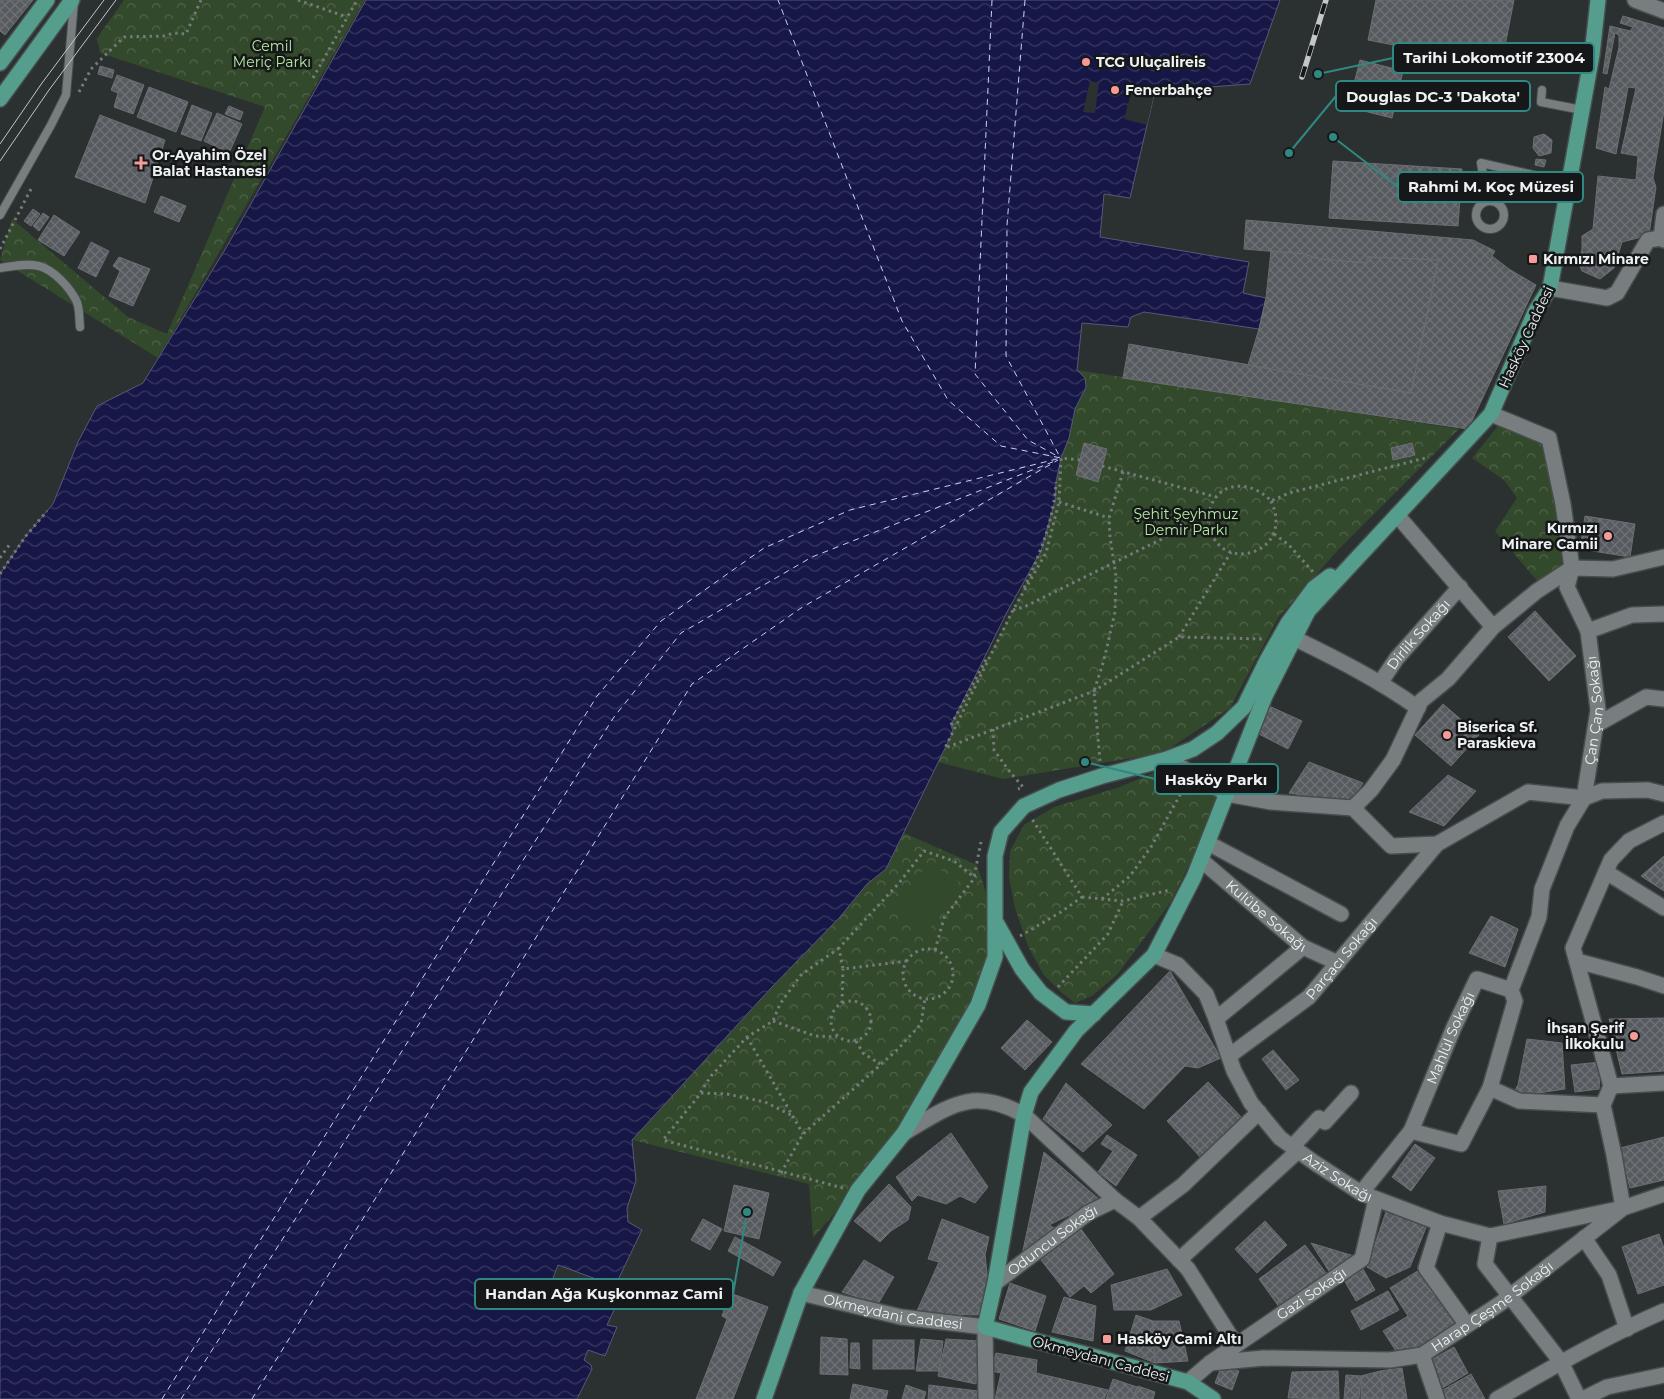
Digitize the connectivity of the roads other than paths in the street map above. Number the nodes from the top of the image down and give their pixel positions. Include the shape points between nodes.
1 (47, 0) edge
2 (73, 0) edge
3 (1598, 0) edge
4 (1635, 0) edge
5 (1664, 11) edge
6 (0, 63) edge
7 (1542, 90) dead end
8 (0, 99) edge
9 (1582, 110) junction
10 (1569, 183) junction
11 (1488, 201) dead end
12 (1664, 214) edge
13 (0, 215) edge
14 (1662, 239) edge
15 (0, 268) edge
16 (1550, 288) junction
17 (80, 327) dead end
18 (1491, 414) junction
19 (1397, 515) junction
20 (1374, 540) junction
21 (1664, 557) edge
22 (1572, 568) junction
23 (1460, 586) junction
24 (1664, 614) edge
25 (1493, 627) junction
26 (1588, 631) junction
27 (1294, 638) junction
28 (1380, 683) junction
29 (1664, 699) edge
30 (1418, 708) junction
31 (1596, 725) junction
32 (1167, 759) junction
33 (1227, 794) junction
34 (1664, 794) edge
35 (1584, 798) junction
36 (1354, 808) junction
37 (1664, 823) edge
38 (1208, 843) junction
39 (1437, 844) junction
40 (1201, 860) junction
41 (1606, 872) junction
42 (1664, 908) edge
43 (1341, 914) dead end
44 (996, 923) junction
45 (1303, 947) junction
46 (1154, 955) junction
47 (1577, 961) junction
48 (1338, 963) junction
49 (1664, 986) edge
50 (1511, 990) junction
51 (1094, 1014) junction
52 (1216, 1019) junction
53 (1229, 1056) junction
54 (1664, 1083) edge
55 (1611, 1086) junction
56 (1490, 1088) junction
57 (1351, 1093) dead end
58 (1602, 1105) junction
59 (1258, 1112) junction
60 (1024, 1115) junction
61 (1411, 1131) junction
62 (904, 1133) junction
63 (1295, 1149) junction
64 (1361, 1193) junction
65 (1664, 1194) edge
66 (1376, 1199) junction
67 (1115, 1200) junction
68 (1623, 1208) junction
69 (1139, 1218) junction
70 (1440, 1223) junction
71 (1490, 1236) junction
72 (1584, 1238) junction
73 (1179, 1260) junction
74 (995, 1283) junction
75 (801, 1293) junction
76 (1510, 1295) junction
77 (1664, 1311) edge
78 (1466, 1325) junction
79 (985, 1327) junction
80 (1627, 1328) junction
81 (1236, 1345) junction
82 (1422, 1355) junction
83 (1561, 1362) junction
84 (1210, 1363) junction
85 (1664, 1375) edge
86 (1188, 1382) junction
87 (764, 1399) edge
88 (986, 1399) edge
89 (1213, 1399) edge
90 (1437, 1399) edge
91 (1497, 1399) edge
92 (1579, 1399) edge
93 (1583, 1399) edge

1 - 6 main road
2 - 8 main road
2 - 13 lane via 66,95
3 - 9 main road, Hasköy Caddesi
4 - 5 street
7 - 9 lane via 1540,102
9 - 10 main road, Hasköy Caddesi
10 - 11 lane via 1482,163
10 - 16 main road, Hasköy Caddesi
12 - 14 street
14 - 16 street via 1648,240 1617,293 1607,298
15 - 17 lane via 38,266 49,270 77,301
16 - 18 main road, Hasköy Caddesi via 1534,312
18 - 19 main road, Hasköy Caddesi
18 - 22 street, Çan Çan Sokağı via 1549,438
19 - 20 main road, Hasköy Caddesi
19 - 23 street
20 - 27 main road via 1308,611
20 - 32 main road via 1314,588 1288,622 1244,707 1217,733 1193,749
21 - 22 street via 1613,569
22 - 25 street via 1537,591
22 - 26 street, Çan Çan Sokağı via 1567,587
23 - 25 street
23 - 28 street, Dirlik Sokağı via 1397,658
24 - 26 street via 1632,615
25 - 30 street via 1448,679 1421,701
26 - 31 street, Çan Çan Sokağı via 1598,710
27 - 28 street
27 - 33 main road via 1266,696
28 - 30 street
29 - 31 street via 1646,697
30 - 36 street via 1393,760
31 - 35 street, Çan Çan Sokağı
32 - 33 street
32 - 44 main road via 1059,790 1024,806 1001,832 995,856
33 - 36 street via 1271,802
33 - 38 main road
34 - 35 street via 1648,790 1602,791
35 - 39 street via 1528,792
35 - 50 street via 1567,826 1542,889 1539,917
36 - 39 street via 1391,846
37 - 41 street via 1629,841 1611,860
38 - 40 main road
38 - 43 street
39 - 48 street, Parçacı Sokağı
40 - 45 street, Kulübe Sokağı
40 - 46 main road
41 - 42 street
41 - 47 street via 1573,948
44 - 51 main road via 1022,969 1041,993 1066,1012
44 - 62 main road via 995,956 978,1005
45 - 48 street, Kulübe Sokağı
45 - 52 street
46 - 51 main road
46 - 52 street, Aziz Sokağı via 1178,965 1206,994
47 - 49 street
47 - 55 street
48 - 53 street, Parçacı Sokağı via 1309,997
50 - 56 street via 1515,1001
50 - 61 street, Mahlül Sokağı via 1477,979
51 - 60 main road via 1076,1032 1031,1092
52 - 53 street, Aziz Sokağı
53 - 59 street, Aziz Sokağı via 1242,1087
54 - 55 street
55 - 58 street
56 - 58 street via 1519,1101
56 - 61 street via 1461,1144
57 - 63 street via 1325,1122 1319,1118
58 - 68 street
59 - 63 street, Aziz Sokağı via 1280,1138
59 - 69 street via 1183,1185
60 - 62 street via 1008,1106 979,1099 950,1106
60 - 67 street
60 - 74 main road
61 - 64 street
62 - 75 main road via 858,1190
63 - 64 street, Aziz Sokağı
63 - 73 street
64 - 66 street, Aziz Sokağı
65 - 68 street, Harap Çeşme Sokağı
66 - 70 street, Aziz Sokağı
66 - 81 street, Gazi Sokağı via 1362,1259
67 - 69 street
67 - 74 street, Oduncu Sokağı via 1088,1213
68 - 71 street, Aziz Sokağı
68 - 72 street, Harap Çeşme Sokağı
69 - 73 street
70 - 71 street, Aziz Sokağı
70 - 78 street via 1426,1268
71 - 76 street via 1485,1264
72 - 76 street, Harap Çeşme Sokağı
72 - 80 street via 1609,1275
73 - 81 street
74 - 79 main road
75 - 79 street, Okmeydani Caddesi via 901,1317
75 - 87 main road
76 - 78 street, Harap Çeşme Sokağı
76 - 83 street
77 - 80 street
78 - 82 street, Harap Çeşme Sokağı
79 - 86 main road, Okmeydanı Caddesi
79 - 88 street
80 - 83 street
81 - 84 street, Gazi Sokağı
82 - 84 street, Harap Çeşme Sokağı via 1390,1360 1264,1358
82 - 90 street
83 - 91 street
83 - 92 street
84 - 86 street
85 - 93 street via 1607,1387
86 - 89 main road, Okmeydanı Caddesi

